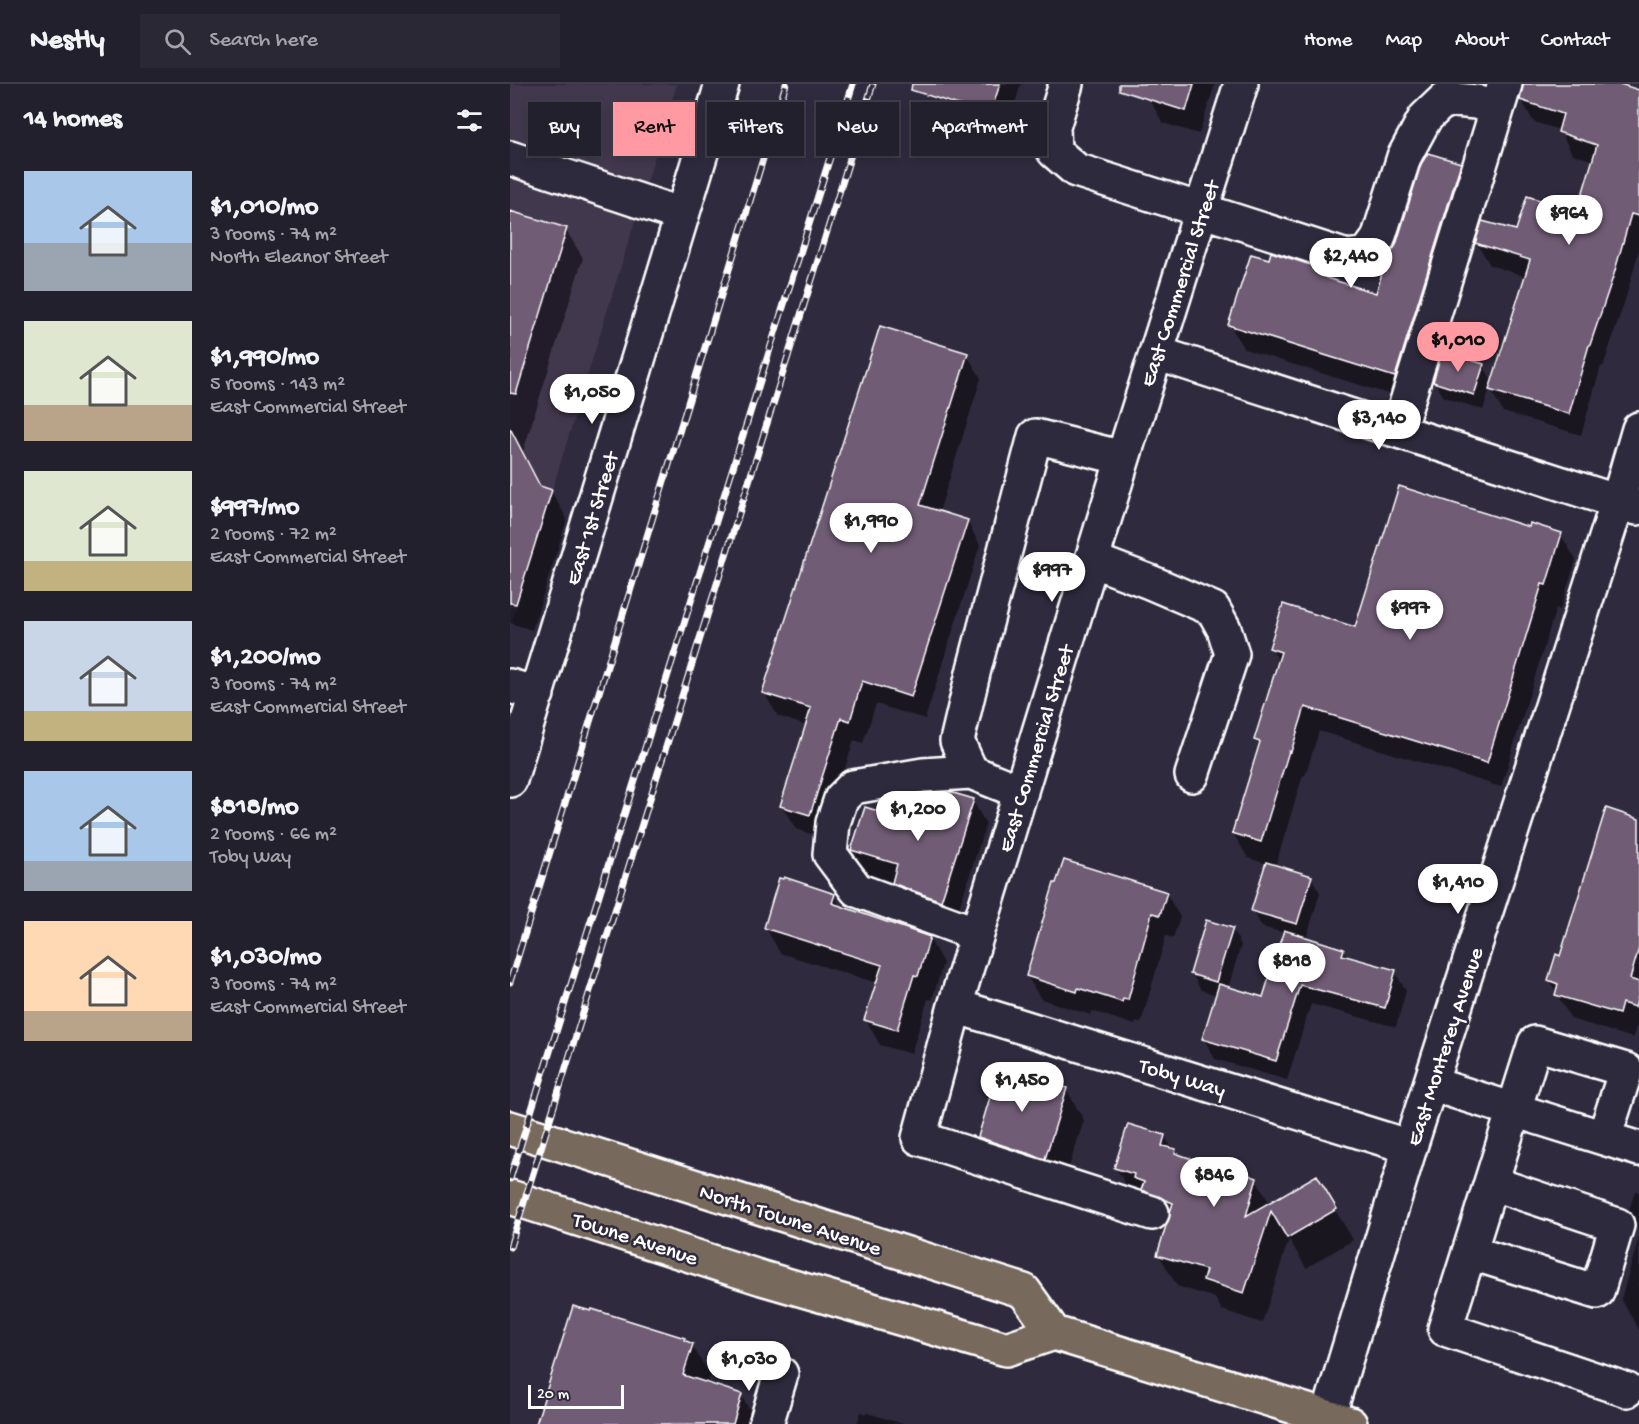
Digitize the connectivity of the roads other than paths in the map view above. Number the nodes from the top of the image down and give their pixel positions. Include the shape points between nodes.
1 (722, 84) edge
2 (1066, 84) edge
3 (1241, 84) edge
4 (1501, 97) edge
5 (510, 158) edge
6 (1201, 210) junction
7 (682, 214) junction
8 (1156, 352) junction
9 (1639, 429) edge
10 (1398, 431) junction
11 (1122, 458) junction
12 (1629, 505) edge
13 (1092, 560) junction
14 (524, 690) edge
15 (971, 771) junction
16 (1192, 775) dead end
17 (510, 780) edge
18 (1021, 792) junction
19 (977, 934) junction
20 (955, 1006) junction
21 (1431, 1084) junction
22 (1514, 1110) junction
23 (510, 1128) edge
24 (1604, 1138) junction
25 (1410, 1147) junction
26 (1639, 1149) edge
27 (1491, 1184) junction
28 (510, 1197) edge
29 (1152, 1213) dead end
30 (1469, 1252) junction
31 (1054, 1333) junction
32 (781, 1374) dead end
33 (1627, 1390) dead end
34 (1335, 1422) edge
35 (766, 1424) edge

1 - 7 street, East 1st Street
2 - 6 street via 1053,127 1054,151 1076,171
3 - 6 street, East Commercial Street
4 - 6 street via 1476,102 1445,99 1425,118 1404,157 1378,239 1367,255 1347,257
4 - 10 street
5 - 7 street
6 - 8 street, East Commercial Street
7 - 14 street, East 1st Street
8 - 10 street
8 - 11 street, East Commercial Street
9 - 12 street, East Monterey Avenue
10 - 12 street
11 - 13 street, East Commercial Street
11 - 15 street via 1035,436 957,741
12 - 21 street, East Monterey Avenue
13 - 16 street via 1213,609 1224,628 1232,654
13 - 18 street, East Commercial Street
14 - 17 street, East 1st Street
15 - 18 street
15 - 19 street via 853,787 841,799 833,823 830,854 857,890
18 - 19 street, East Commercial Street
19 - 20 street, East Commercial Street
20 - 25 street, Toby Way
20 - 29 street, East Commercial Street via 919,1138
21 - 22 street
21 - 25 street, East Monterey Avenue
22 - 24 street
22 - 24 street via 1535,1042 1626,1070
22 - 27 street
23 - 31 main road, North Towne Avenue via 1024,1292
24 - 26 street
25 - 34 street, East Monterey Avenue
27 - 30 street
27 - 30 street via 1617,1225 1597,1292
28 - 31 main road, Towne Avenue via 762,1278 1006,1349
30 - 33 street via 1445,1329
31 - 34 main road
32 - 35 street

